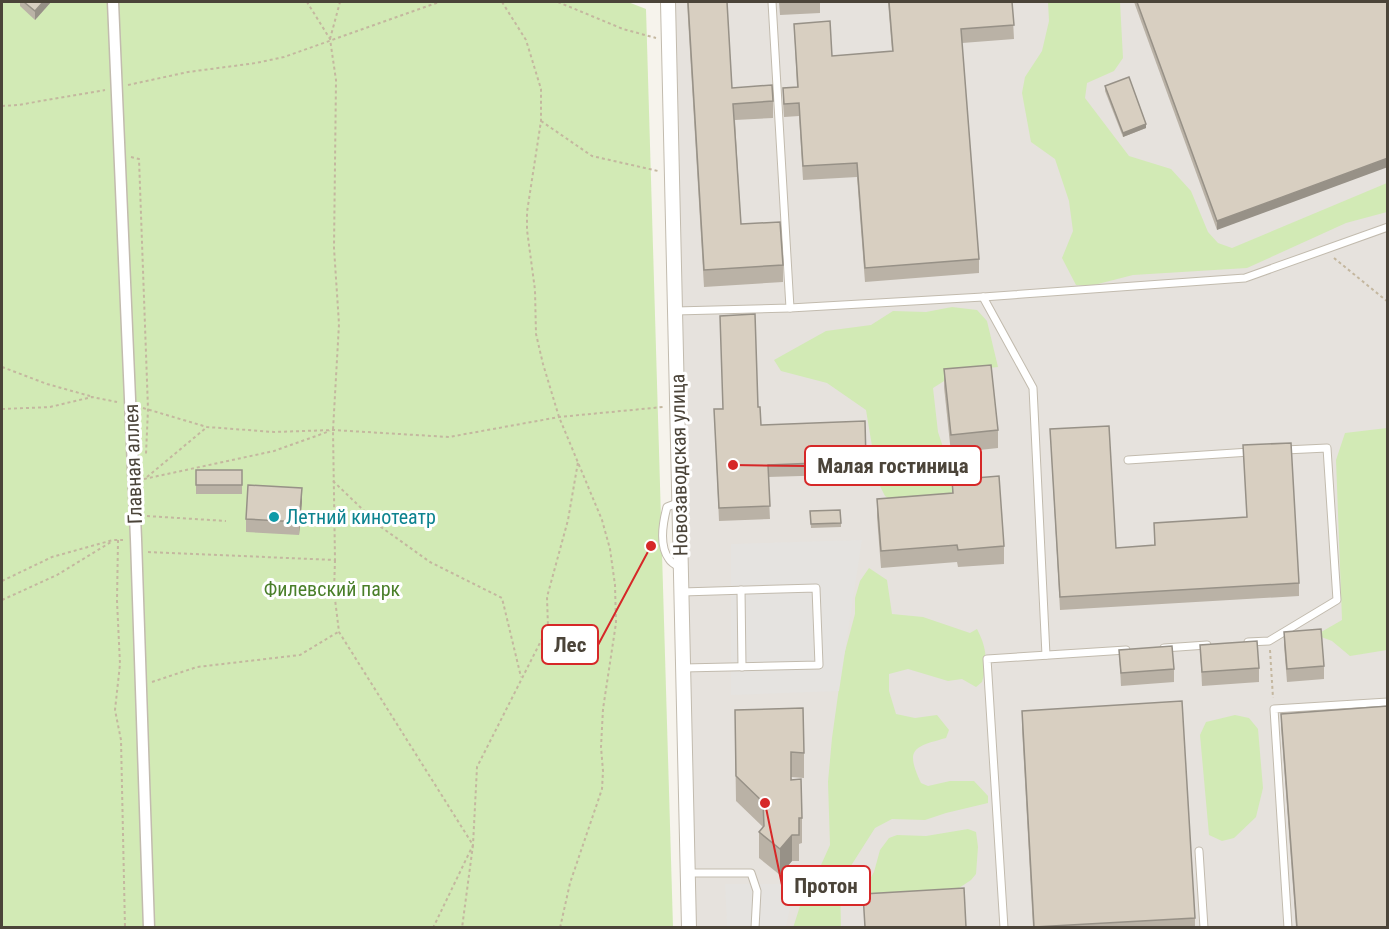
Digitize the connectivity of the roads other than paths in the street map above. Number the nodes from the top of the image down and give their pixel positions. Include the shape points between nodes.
1 (113, 2) edge
2 (668, 2) edge
3 (772, 2) edge
4 (1388, 227) edge
5 (983, 297) junction
6 (790, 308) junction
7 (675, 311) junction
8 (1280, 451) edge
9 (1257, 452) edge
10 (1128, 460) dead end
11 (741, 590) junction
12 (682, 592) junction
13 (1234, 643) edge
14 (1211, 645) edge
15 (1140, 649) edge
16 (1152, 649) edge
17 (1046, 656) junction
18 (742, 667) junction
19 (683, 668) junction
20 (1388, 702) edge
21 (1199, 851) dead end
22 (688, 873) junction
23 (149, 927) edge
24 (689, 927) edge
25 (755, 927) edge
26 (1004, 927) edge
27 (1204, 927) edge
28 (1288, 927) edge

1 - 23 street, Главная аллея
2 - 7 street, Новозаводская улица
3 - 6 lane
4 - 5 lane via 1245,278
5 - 6 lane
5 - 17 lane via 1033,388
6 - 7 lane
7 - 12 street, Новозаводская улица
8 - 13 lane via 1327,448 1336,600 1269,641
9 - 10 lane
11 - 12 lane
11 - 18 lane
11 - 18 lane via 816,588 819,665
12 - 19 street, Новозаводская улица
14 - 16 lane
15 - 17 lane
17 - 26 lane via 987,659
18 - 19 lane
19 - 22 street, Новозаводская улица
20 - 28 lane via 1274,709
21 - 27 lane
22 - 24 street, Новозаводская улица
22 - 25 lane via 752,873 757,891

